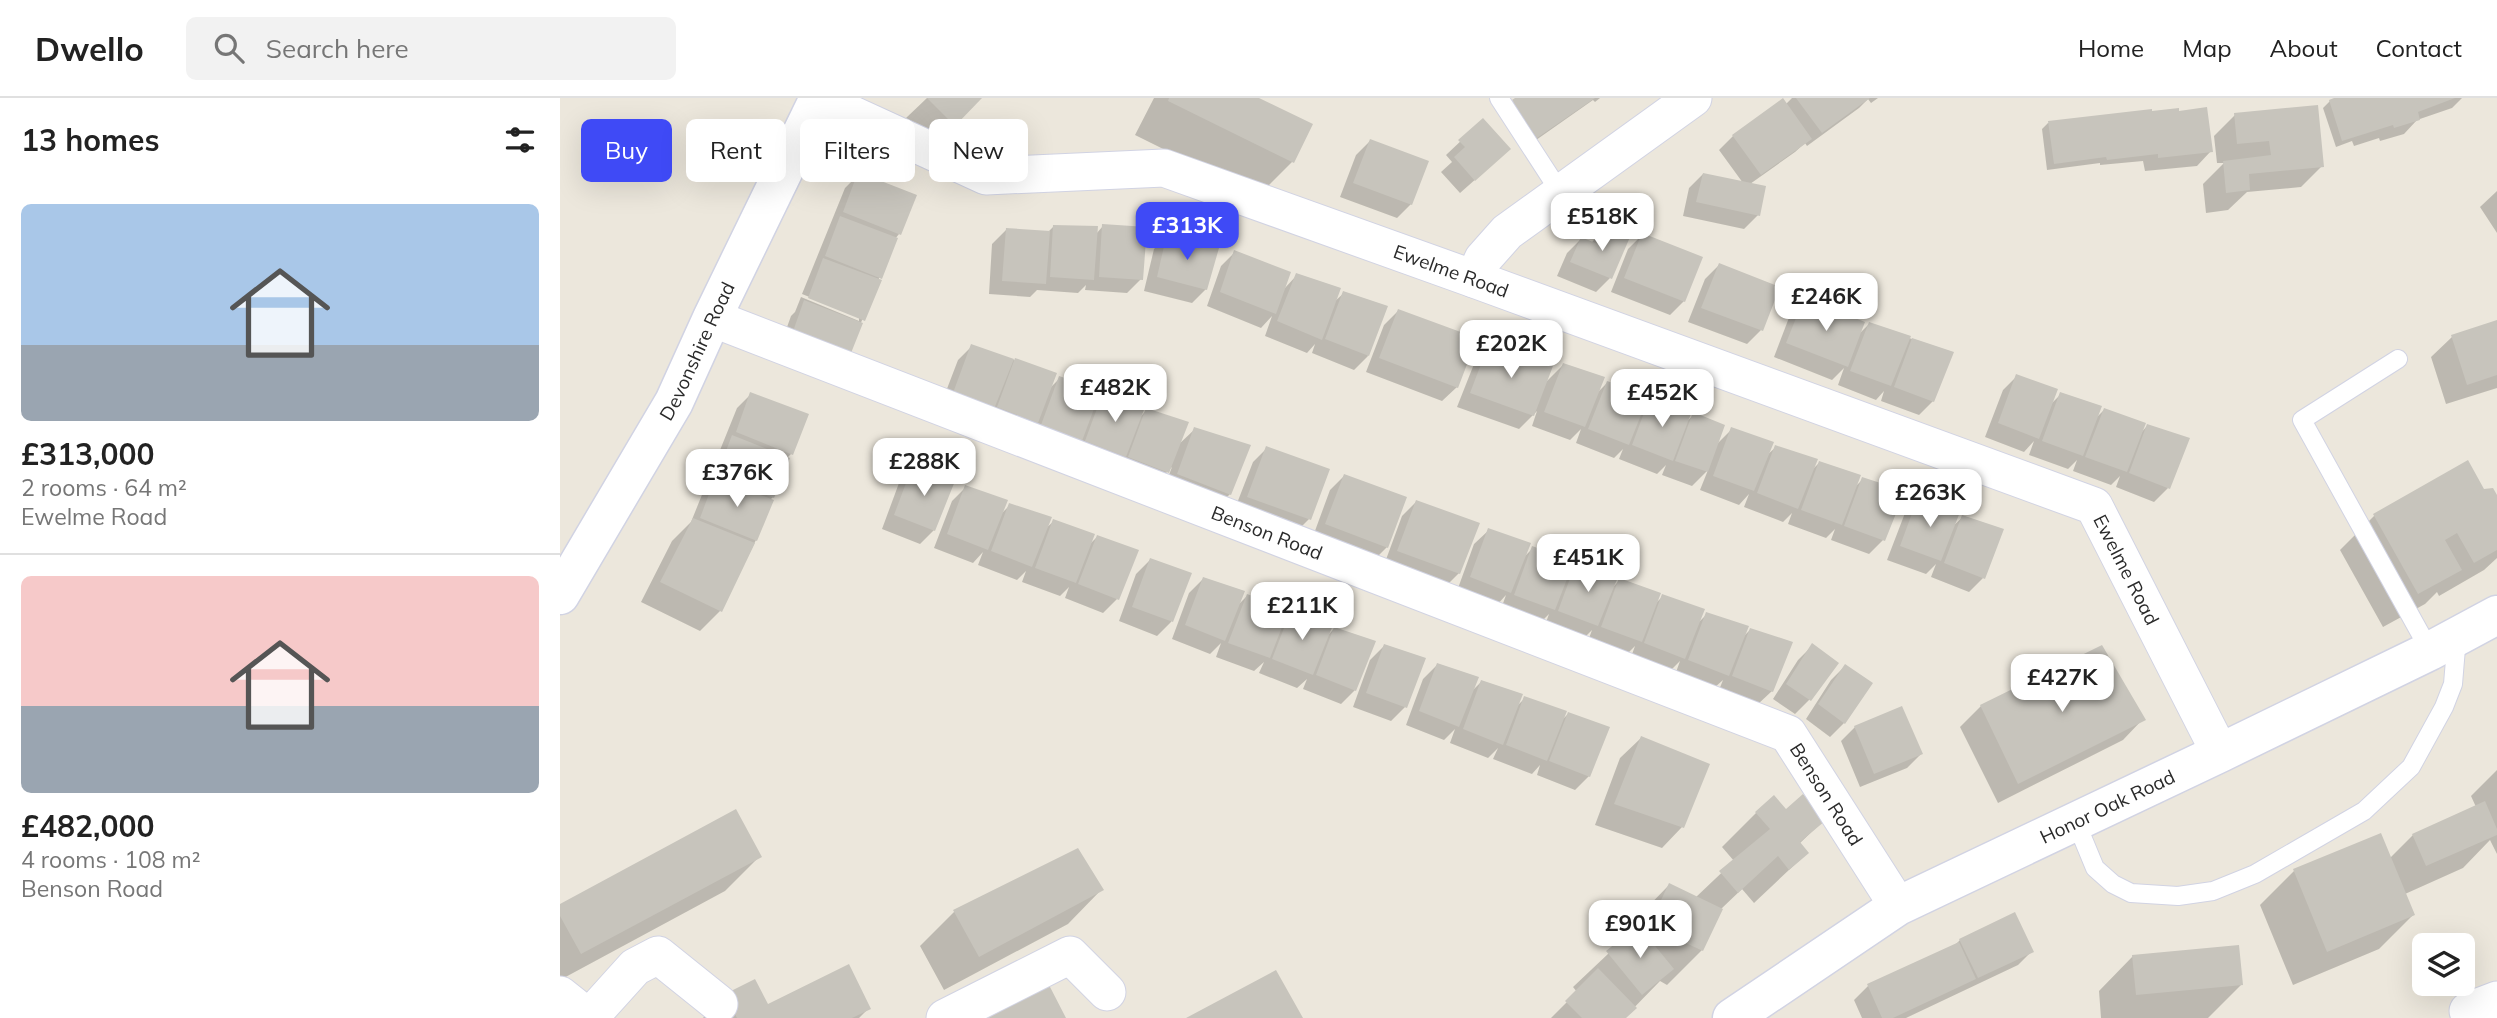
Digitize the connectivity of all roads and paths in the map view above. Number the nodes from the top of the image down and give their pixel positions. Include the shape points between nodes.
1 (819, 98) edge
2 (1499, 98) edge
3 (1693, 98) edge
4 (1560, 192) junction
5 (1474, 279) junction
6 (712, 318) junction
7 (2398, 359) dead end
8 (560, 595) edge
9 (2497, 615) edge
10 (2443, 643) junction
11 (2220, 753) junction
12 (2076, 821) junction
13 (1898, 906) junction
14 (1107, 992) dead end
15 (560, 995) edge
16 (719, 1003) dead end
17 (589, 1018) edge
18 (946, 1018) edge
19 (1732, 1018) edge

1 - 5 street, Ewelme Road via 986,176 1164,168
1 - 6 street, Devonshire Road
2 - 4 lane
3 - 4 street
4 - 5 street via 1507,232 1483,259
5 - 11 street, Ewelme Road via 2094,506
6 - 8 street, Devonshire Road via 674,402
6 - 13 street, Benson Road via 1788,734
7 - 10 lane via 2302,420
9 - 10 street, Honor Oak Road
10 - 11 street, Honor Oak Road
10 - 12 lane via 2454,684 2412,767 2364,811 2255,874 2213,891 2178,896 2131,893 2095,868
11 - 12 street, Honor Oak Road
12 - 13 street, Honor Oak Road
13 - 19 street, Honor Oak Road
14 - 18 street via 1070,954
15 - 17 street
16 - 17 street via 658,955 635,967

